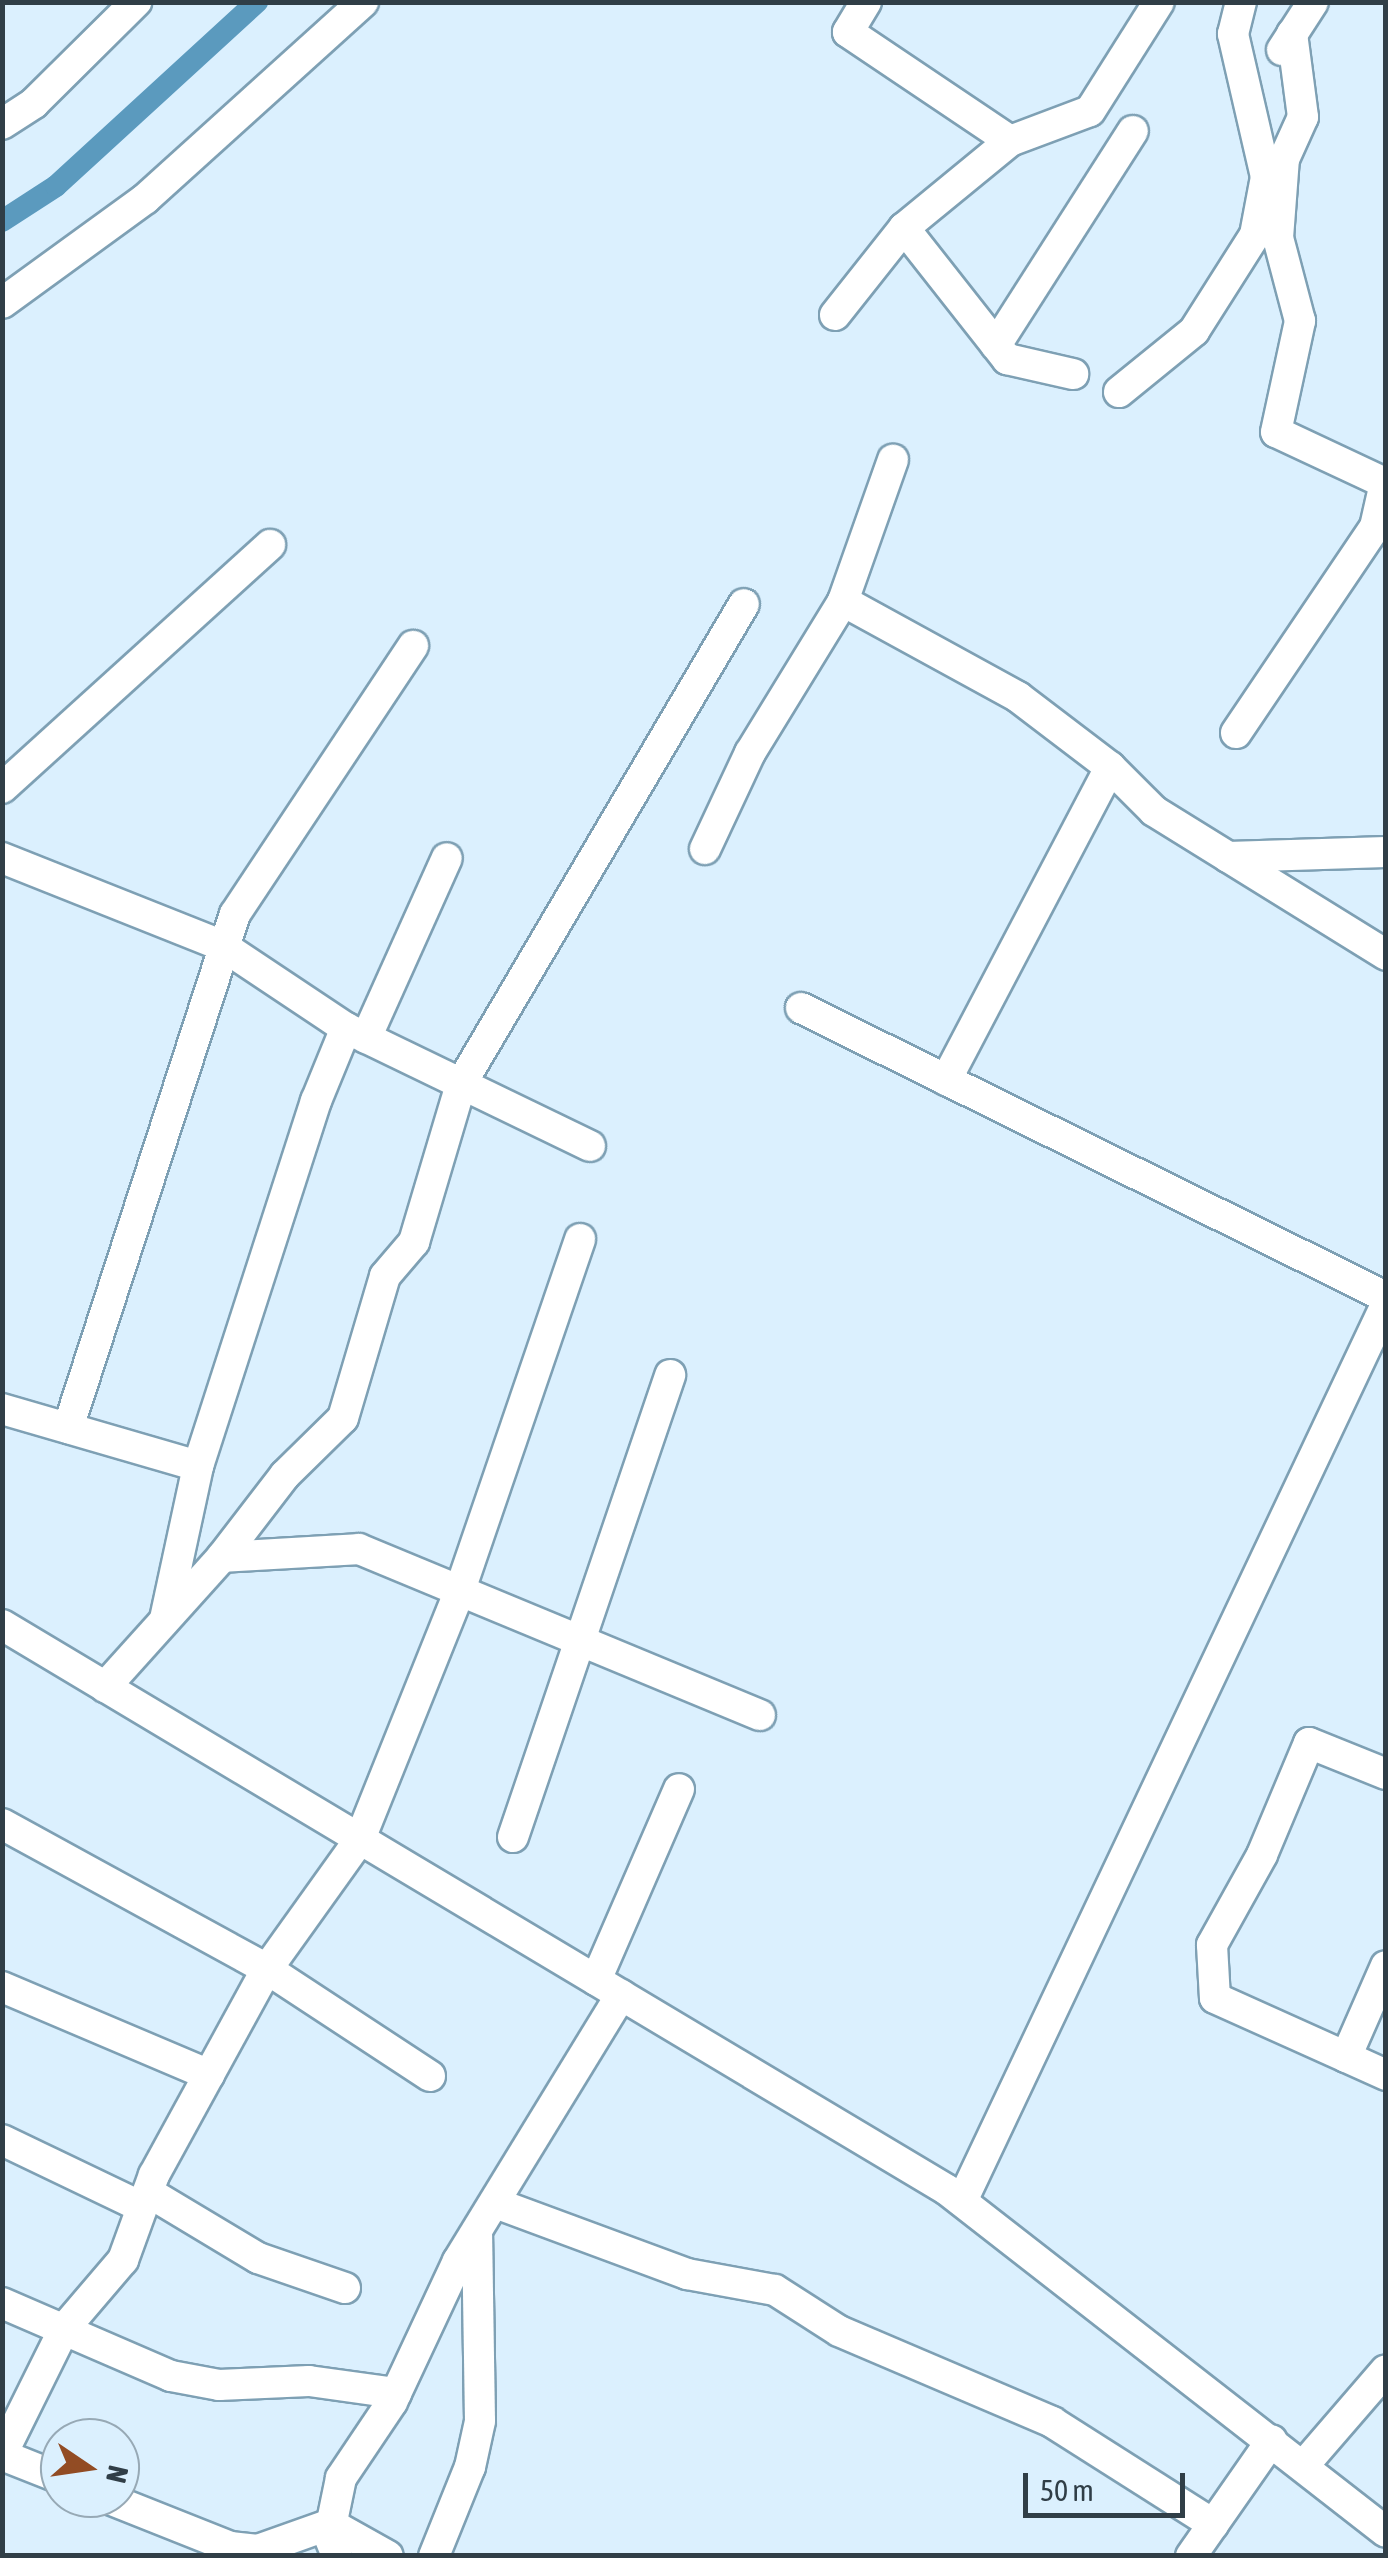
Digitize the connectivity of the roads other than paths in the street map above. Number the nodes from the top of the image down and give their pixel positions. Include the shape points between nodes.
1 (136, 2) edge
2 (363, 2) edge
3 (866, 2) edge
4 (1159, 2) edge
5 (1240, 2) edge
6 (1313, 2) edge
7 (2, 124) edge
8 (1133, 130) dead end
9 (1010, 141) junction
10 (904, 228) junction
11 (2, 303) edge
12 (835, 314) dead end
13 (996, 345) junction
14 (1072, 374) dead end
15 (1119, 392) dead end
16 (893, 460) dead end
17 (270, 545) dead end
18 (843, 600) junction
19 (744, 604) dead end
20 (413, 646) dead end
21 (1236, 732) dead end
22 (1110, 768) junction
23 (2, 788) edge
24 (704, 848) dead end
25 (1386, 852) edge
26 (1228, 857) junction
27 (2, 858) edge
28 (447, 858) dead end
29 (223, 946) junction
30 (1386, 956) edge
31 (801, 1008) dead end
32 (356, 1033) junction
33 (946, 1080) junction
34 (462, 1084) junction
35 (590, 1146) dead end
36 (580, 1239) dead end
37 (1386, 1297) edge
38 (1386, 1305) edge
39 (670, 1375) dead end
40 (2, 1409) edge
41 (68, 1428) junction
42 (198, 1466) junction
43 (222, 1558) junction
44 (460, 1590) junction
45 (164, 1622) junction
46 (2, 1624) edge
47 (582, 1640) junction
48 (105, 1686) junction
49 (760, 1715) dead end
50 (1386, 1774) edge
51 (679, 1789) dead end
52 (2, 1824) edge
53 (513, 1837) dead end
54 (360, 1839) junction
55 (1386, 1966) edge
56 (266, 1970) junction
57 (2, 1987) edge
58 (608, 1988) junction
59 (1346, 2057) junction
60 (209, 2075) junction
61 (1386, 2075) edge
62 (430, 2076) dead end
63 (2, 2140) edge
64 (145, 2200) junction
65 (962, 2202) junction
66 (498, 2204) junction
67 (477, 2234) junction
68 (345, 2288) dead end
69 (2, 2303) edge
70 (64, 2329) junction
71 (1386, 2370) edge
72 (396, 2393) junction
73 (1272, 2440) junction
74 (2, 2454) edge
75 (1304, 2465) junction
76 (40, 2470) edge
77 (140, 2511) edge
78 (331, 2524) junction
79 (1213, 2524) junction
80 (1386, 2532) edge
81 (247, 2552) edge
82 (337, 2556) edge
83 (388, 2556) edge
84 (434, 2556) edge
85 (1191, 2556) edge

1 - 7 street via 34,103
2 - 11 street via 145,199
3 - 9 street via 848,32
4 - 9 street via 1090,112
5 - 15 street via 1233,34 1266,177 1256,234 1194,331
6 - 21 street via 1285,45 1303,117 1284,158 1278,238 1300,320 1276,432 1386,483 1375,527
8 - 13 street
9 - 10 street
10 - 12 street
10 - 13 street
13 - 14 street via 1008,359
16 - 18 street
17 - 23 street
18 - 22 street via 1018,698
18 - 24 street via 750,753
19 - 34 street
20 - 29 street via 235,914
22 - 26 street via 1154,811
22 - 33 street
25 - 26 street
26 - 30 street
27 - 29 street
28 - 32 street
29 - 32 street
29 - 41 street
31 - 33 street
32 - 34 street
32 - 42 street via 316,1101
33 - 37 street
34 - 35 street
34 - 43 street via 414,1242 386,1276 343,1418 285,1475
36 - 44 street
38 - 65 street
39 - 47 street
40 - 41 street
41 - 42 street
42 - 45 street
43 - 44 street via 359,1548
43 - 45 street
44 - 47 street
44 - 54 street
45 - 48 street
46 - 48 street
47 - 49 street
47 - 53 street
48 - 54 street
50 - 59 street via 1309,1743 1262,1855 1212,1945 1215,1998
51 - 58 street
52 - 56 street
54 - 56 street
54 - 58 street
55 - 59 street
56 - 60 street
56 - 62 street
57 - 60 street
58 - 65 street
58 - 66 street
59 - 61 street
60 - 64 street
63 - 64 street
64 - 68 street via 258,2258
64 - 70 street via 123,2260
65 - 73 street
66 - 67 street
66 - 79 street via 686,2274 775,2290 840,2332 1052,2422
67 - 72 street
67 - 84 street via 480,2421 470,2468
69 - 70 street
70 - 72 street via 170,2376 219,2385 309,2381
70 - 74 street
71 - 75 street
72 - 78 street via 341,2478
73 - 75 street
73 - 79 street
74 - 76 street
75 - 80 street
77 - 81 street
78 - 81 street
78 - 82 street
78 - 83 street
79 - 85 street

